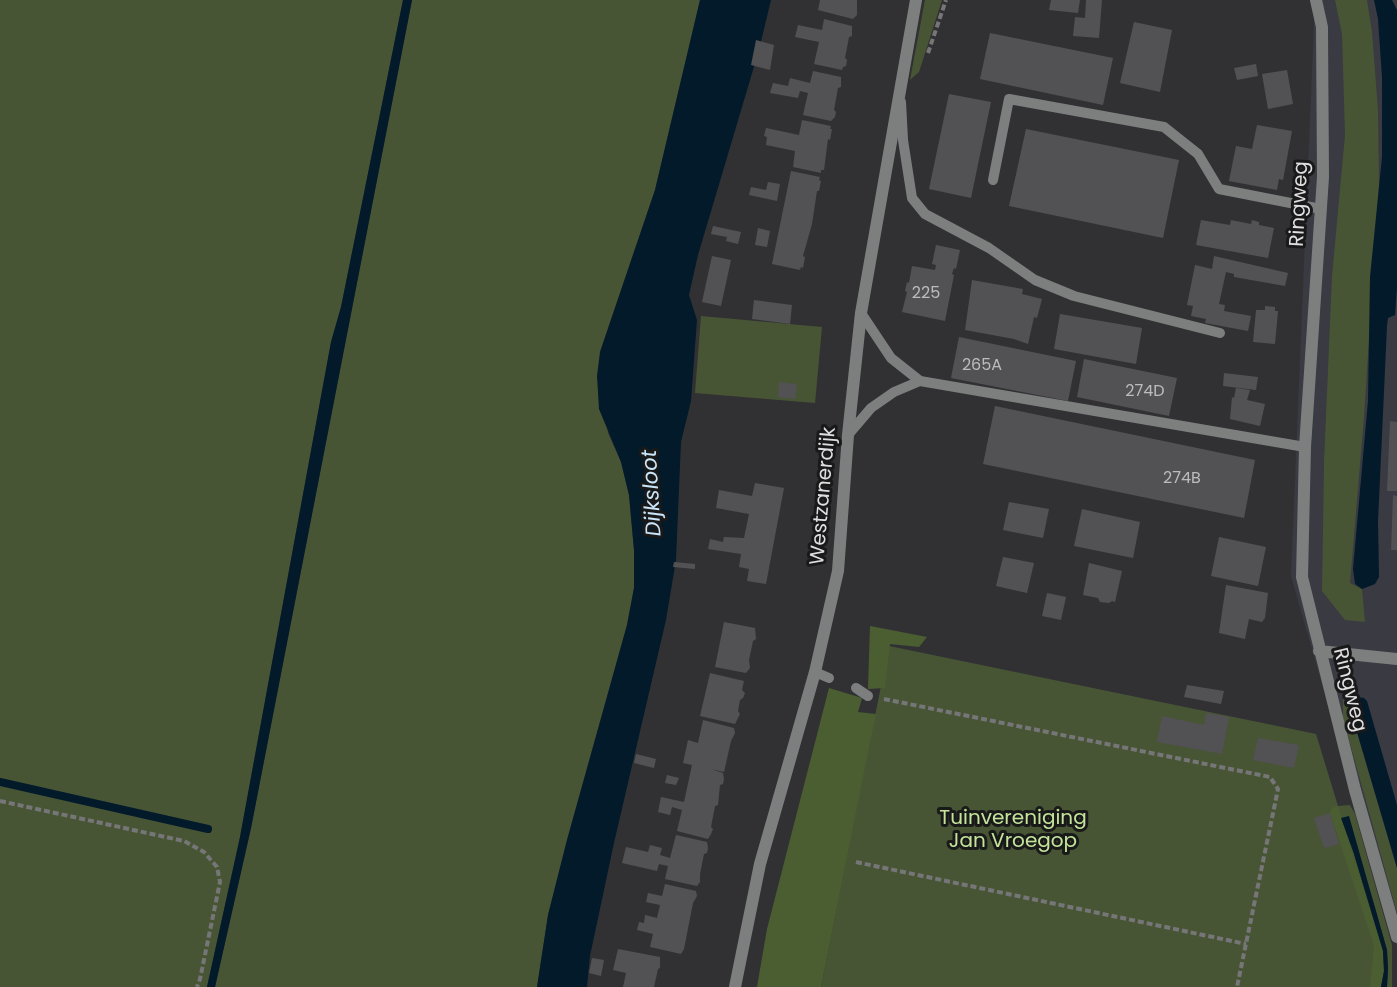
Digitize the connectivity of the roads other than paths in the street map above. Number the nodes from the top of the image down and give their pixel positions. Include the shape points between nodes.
1 (916, 0) edge
2 (1316, 0) edge
3 (900, 90) junction
4 (993, 180) dead end
5 (1321, 209) junction
6 (861, 313) junction
7 (1220, 333) dead end
8 (920, 381) junction
9 (848, 435) junction
10 (1305, 447) junction
11 (1319, 651) junction
12 (1397, 659) edge
13 (815, 672) junction
14 (829, 678) dead end
15 (856, 688) dead end
16 (868, 696) road end
17 (1397, 937) edge
18 (735, 987) edge

1 - 3 street, Westzanerdijk
2 - 5 street, Ringweg via 1322,27
3 - 6 street, Westzanerdijk
3 - 7 lane via 912,198 925,214 988,248 1035,280 1074,296
4 - 5 lane via 1009,99 1164,127 1198,154 1219,189
5 - 10 street, Ringweg
6 - 8 lane via 891,358
6 - 9 street, Westzanerdijk
8 - 9 lane via 871,408
8 - 10 lane
9 - 13 street, Westzanerdijk via 838,571
10 - 11 street, Ringweg via 1302,577
11 - 12 street
11 - 17 street, Ringweg
13 - 14 lane
13 - 18 street, Westzanerdijk via 760,864
15 - 16 lane

